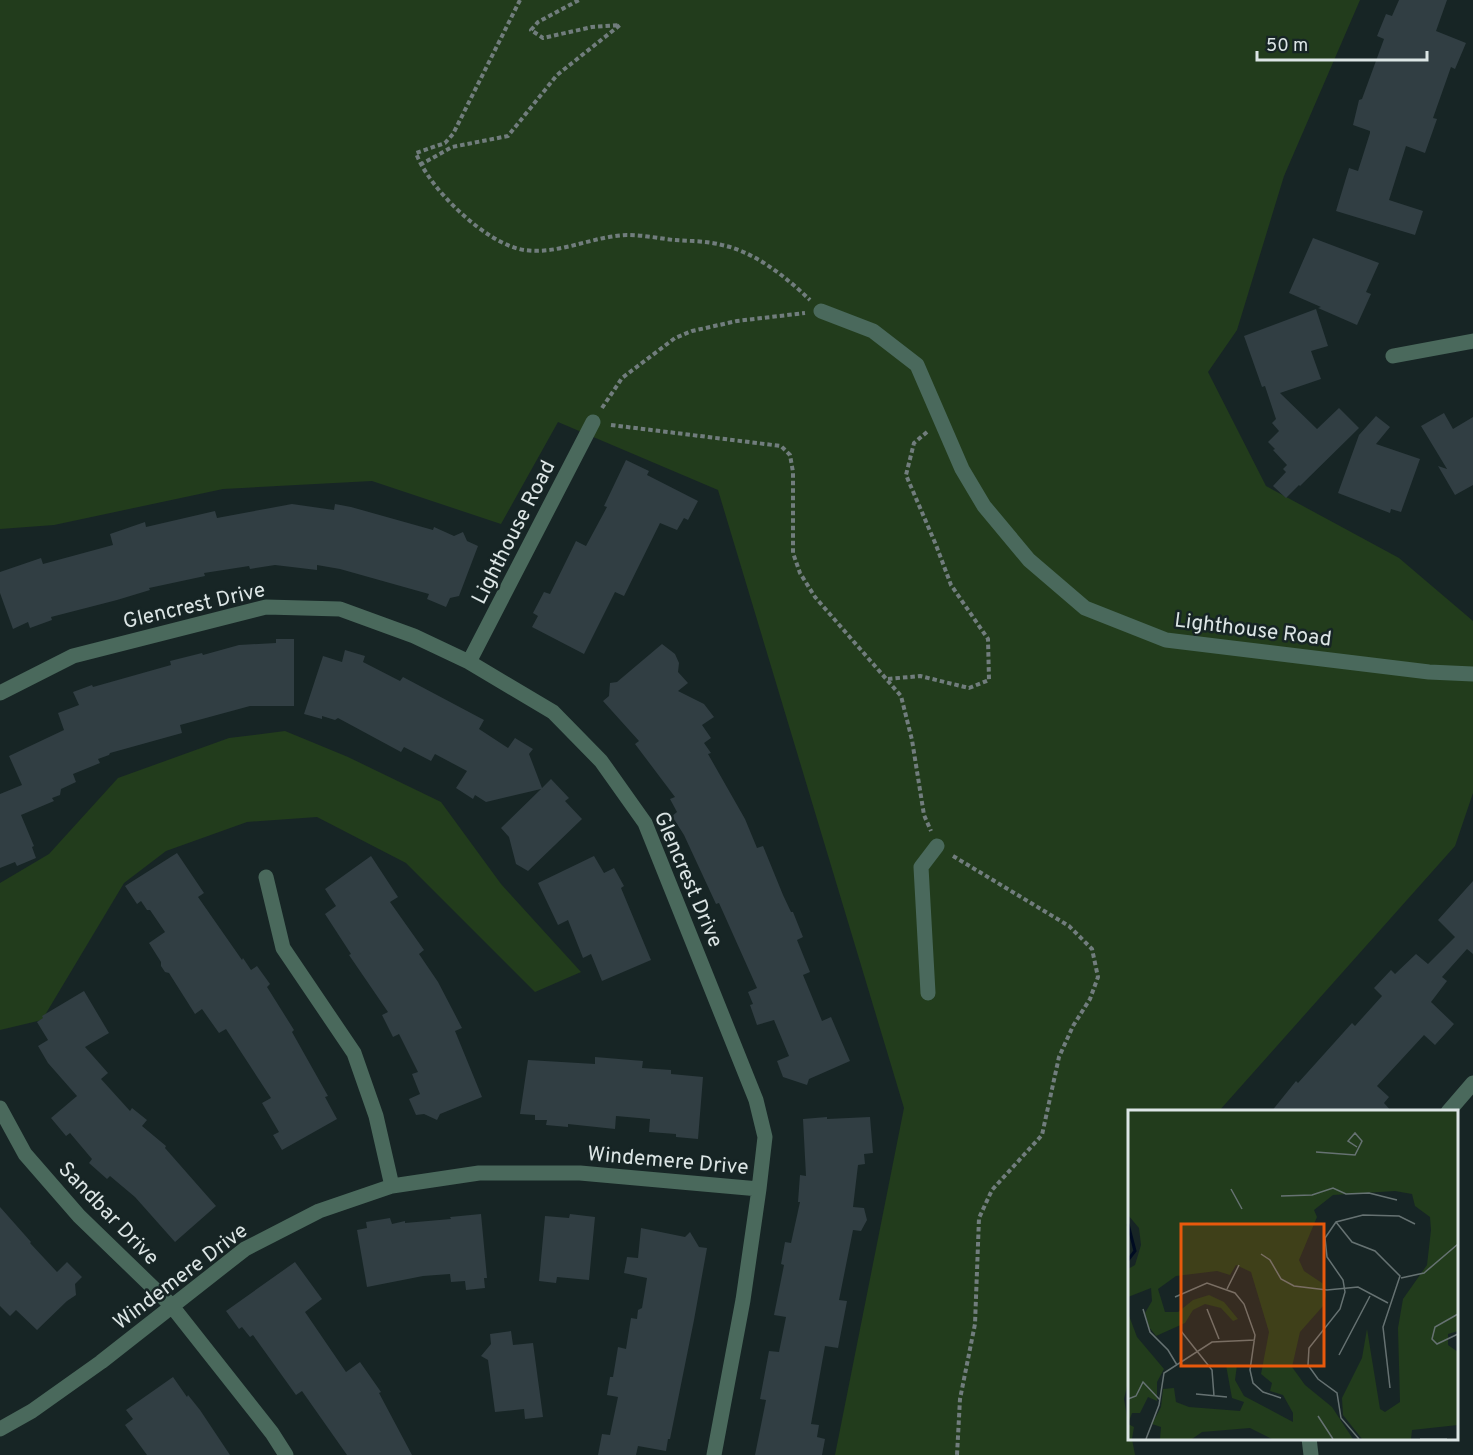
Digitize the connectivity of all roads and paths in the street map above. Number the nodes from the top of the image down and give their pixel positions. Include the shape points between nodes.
1 (520, 0) edge
2 (579, 0) edge
3 (420, 165) junction
4 (821, 311) junction
5 (1473, 341) edge
6 (1393, 356) dead end
7 (941, 420) junction
8 (593, 422) joint
9 (469, 662) junction
10 (1473, 674) edge
11 (887, 679) dead end
12 (0, 693) edge
13 (938, 846) dead end
14 (267, 878) dead end
15 (928, 993) dead end
16 (1473, 1083) edge
17 (0, 1108) edge
18 (1450, 1110) edge
19 (392, 1186) junction
20 (759, 1189) junction
21 (171, 1305) junction
22 (0, 1429) edge
23 (1309, 1440) edge
24 (286, 1455) edge
25 (714, 1455) edge
26 (1311, 1455) edge

1 - 3 path via 453,134 445,143 416,153
2 - 3 path via 538,22 531,30 543,38 620,25 557,75 508,136 452,147
3 - 4 path via 454,208 500,242 525,250 558,249 627,235 722,245 751,255 796,287
4 - 7 street, Lighthouse Road via 873,331 917,365
4 - 8 path via 737,321 675,338 622,378
5 - 6 street
7 - 10 street, Lighthouse Road via 962,469 984,506 1029,560 1085,608 1166,640
7 - 11 path via 914,443 906,476 951,585 988,639 989,680 969,688 920,676
8 - 9 street, Lighthouse Road
9 - 12 street, Glencrest Drive via 414,636 340,609 267,607 73,656
9 - 20 street, Glencrest Drive via 552,712 601,761 645,823 756,1100 765,1137
13 - 15 street via 921,867
14 - 19 street via 283,948 354,1053 376,1116
16 - 18 street
17 - 21 street, Sandbar Drive via 25,1154 79,1216
19 - 20 street, Windemere Drive via 479,1173 580,1173
19 - 21 street, Windemere Drive via 318,1211 245,1249
20 - 25 street, Glencrest Drive
21 - 22 street, Windemere Drive via 33,1411
21 - 24 street, Sandbar Drive
23 - 26 street

